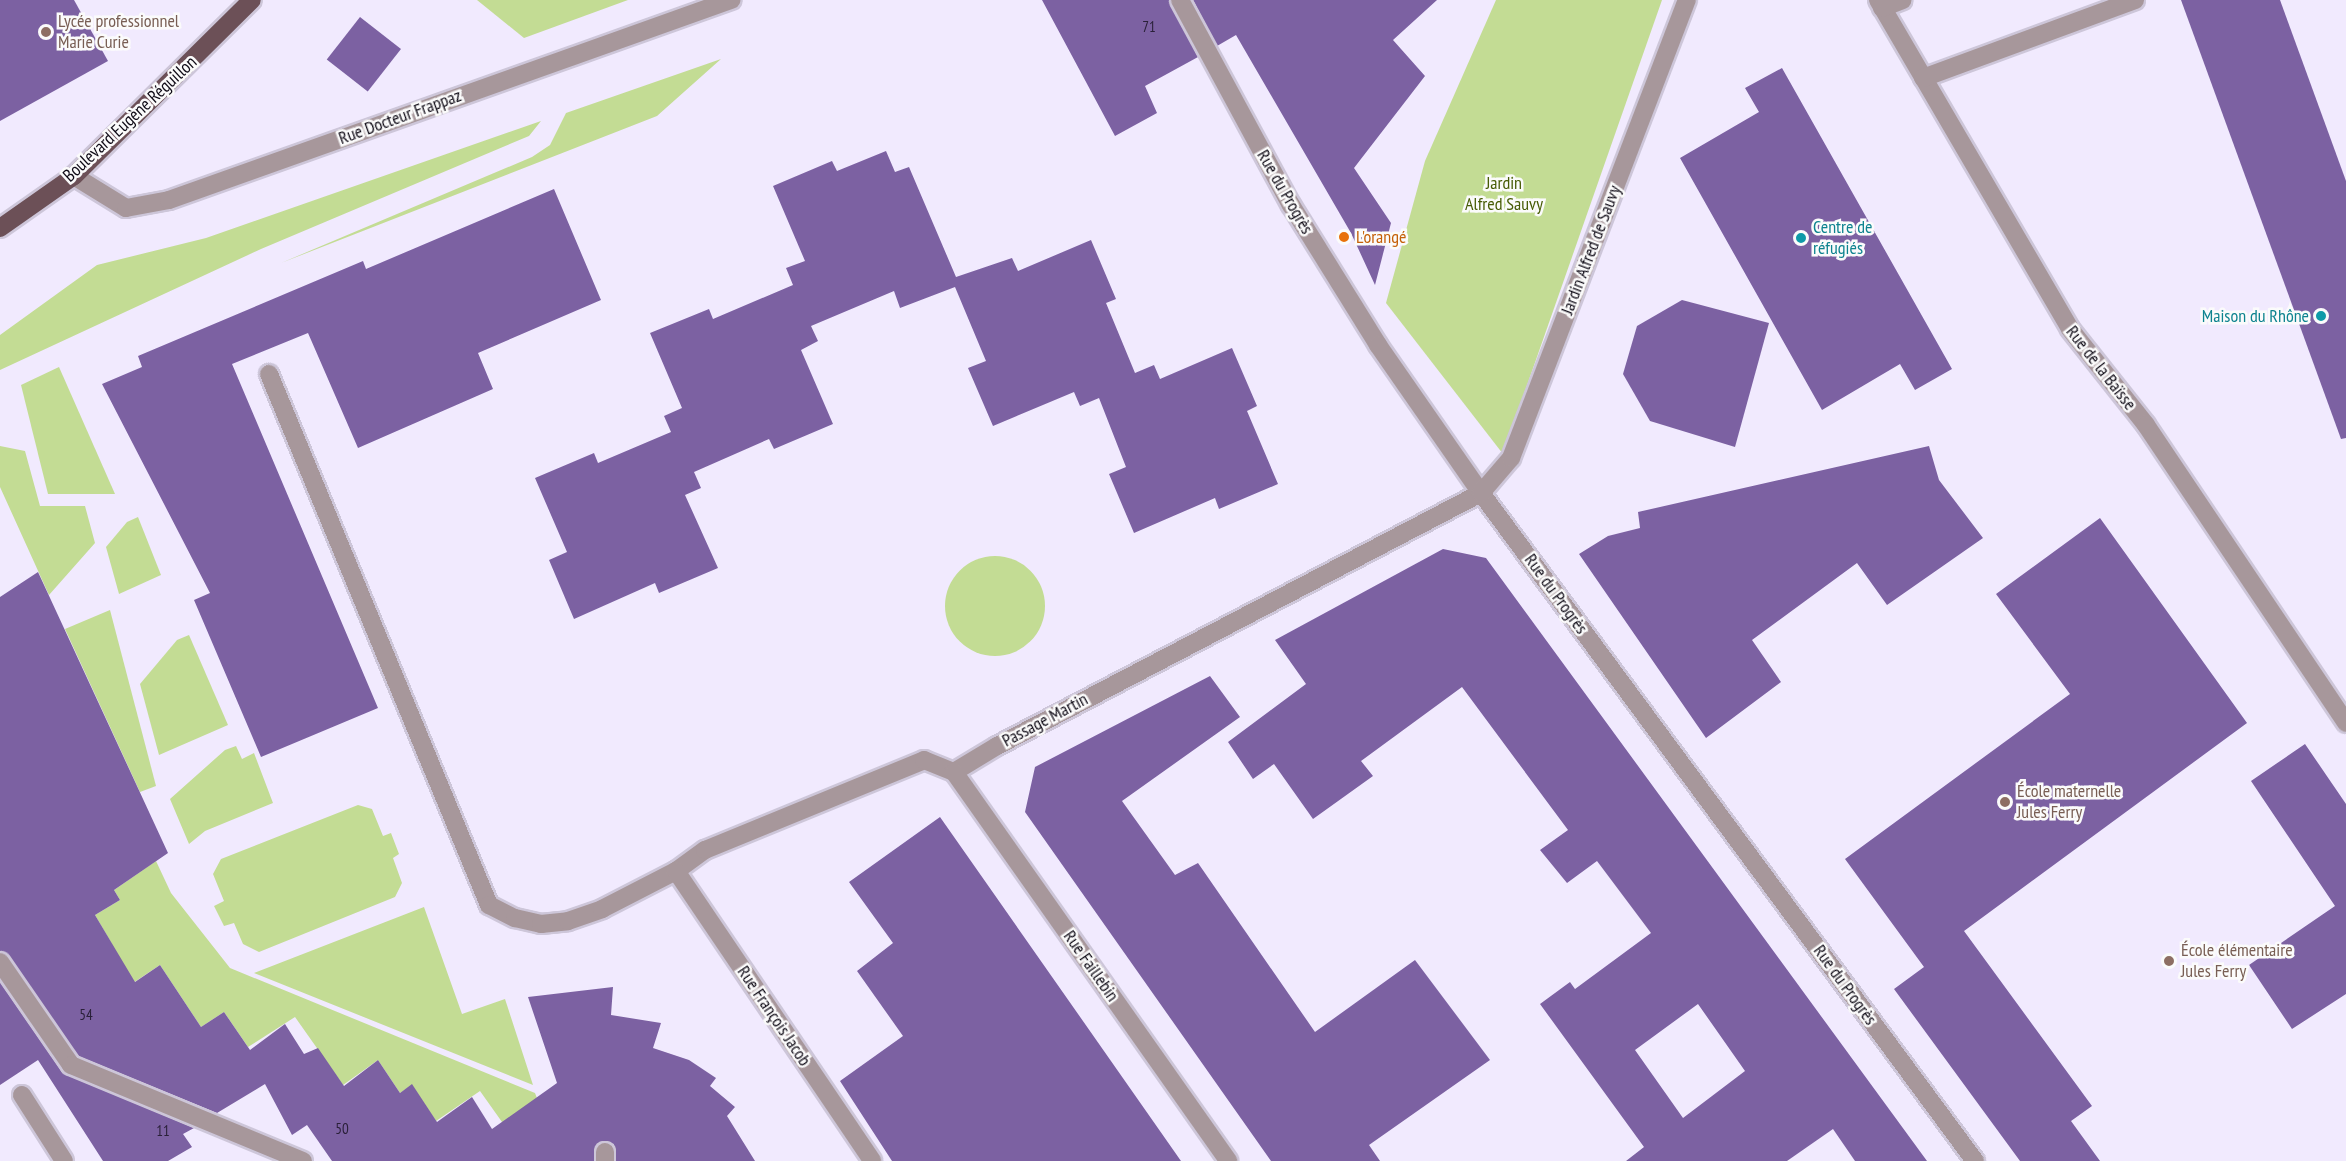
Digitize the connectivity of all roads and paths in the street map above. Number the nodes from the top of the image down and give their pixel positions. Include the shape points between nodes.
1 (252, 0) edge
2 (731, 0) edge
3 (1180, 0) edge
4 (1687, 0) edge
5 (1903, 0) edge
6 (2135, 0) edge
7 (1880, 4) edge
8 (1923, 78) junction
9 (74, 176) junction
10 (0, 228) edge
11 (269, 374) dead end
12 (1481, 493) junction
13 (2346, 723) edge
14 (954, 772) junction
15 (676, 871) junction
16 (0, 962) edge
17 (22, 1095) dead end
18 (64, 1161) edge
19 (303, 1161) edge
20 (872, 1161) edge
21 (1228, 1161) edge
22 (1975, 1161) edge

1 - 9 main road, Boulevard Eugène Réguillon
2 - 9 street, Rue Docteur Frappaz via 169,200 126,208
3 - 12 street, Rue du Progrès via 1291,205 1378,345
4 - 12 street, Jardin Alfred de Sauvy via 1511,458
5 - 7 street
6 - 8 street
7 - 8 street, Rue de la Baïsse
8 - 13 street, Rue de la Baïsse via 2070,329 2146,425
9 - 10 main road, Boulevard Eugène Réguillon
11 - 15 street via 489,905 515,918 541,924 568,921 602,909
12 - 14 street, Passage Martin
12 - 22 street, Rue du Progrès
14 - 15 street via 924,760 705,850
14 - 21 street, Rue Faillebin
15 - 20 street, Rue François Jacob
16 - 19 street via 71,1065
17 - 18 street

